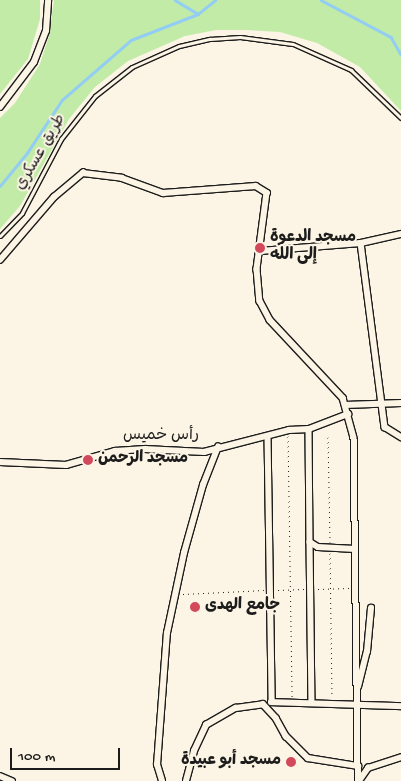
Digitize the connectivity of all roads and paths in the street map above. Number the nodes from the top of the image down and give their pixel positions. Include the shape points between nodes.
1 (48, 0) edge
2 (0, 107) edge
3 (401, 118) edge
4 (401, 234) edge
5 (0, 236) edge
6 (360, 243) junction
7 (260, 252) junction
8 (0, 260) edge
9 (401, 403) edge
10 (383, 404) junction
11 (345, 405) junction
12 (348, 414) junction
13 (309, 429) junction
14 (288, 430) junction
15 (268, 436) junction
16 (328, 437) dead end
17 (401, 437) edge
18 (218, 447) junction
19 (0, 462) edge
20 (310, 542) junction
21 (330, 548) junction
22 (355, 550) junction
23 (371, 608) dead end
24 (356, 696) junction
25 (272, 702) junction
26 (292, 702) junction
27 (312, 703) junction
28 (332, 703) junction
29 (263, 704) junction
30 (356, 704) junction
31 (401, 706) edge
32 (401, 757) edge
33 (358, 766) junction
34 (0, 776) edge
35 (12, 781) edge
36 (162, 781) edge
37 (186, 781) edge
38 (359, 781) edge

1 - 2 street via 46,32 34,62
3 - 5 lane, طريق عسكري via 351,70 293,44 240,37 179,46 132,67 95,96 61,139 22,213
4 - 6 street
6 - 7 street
6 - 10 street
7 - 8 street via 268,199 263,188 163,193 122,178 83,173 54,197
7 - 11 street via 256,286 270,320
9 - 10 street
10 - 11 street
10 - 17 street via 385,427
11 - 12 street
12 - 13 street, رأس خميس
12 - 22 street via 354,438
13 - 14 street, رأس خميس
13 - 20 street
14 - 15 street, رأس خميس
14 - 26 path
15 - 18 street, رأس خميس
15 - 25 street
16 - 21 path
18 - 19 street, رأس خميس via 204,452 115,451 66,465
18 - 36 street via 184,553 167,633 157,765
20 - 21 street
20 - 27 street
21 - 22 street
21 - 28 path
22 - 24 street
23 - 24 street via 367,652
24 - 30 street
25 - 26 street
25 - 29 street
26 - 27 street
27 - 28 street
28 - 30 street
29 - 33 street via 286,736 308,758
29 - 37 street via 236,708 206,724
30 - 31 street
30 - 33 street
32 - 38 street via 368,768
33 - 38 street
34 - 35 street

